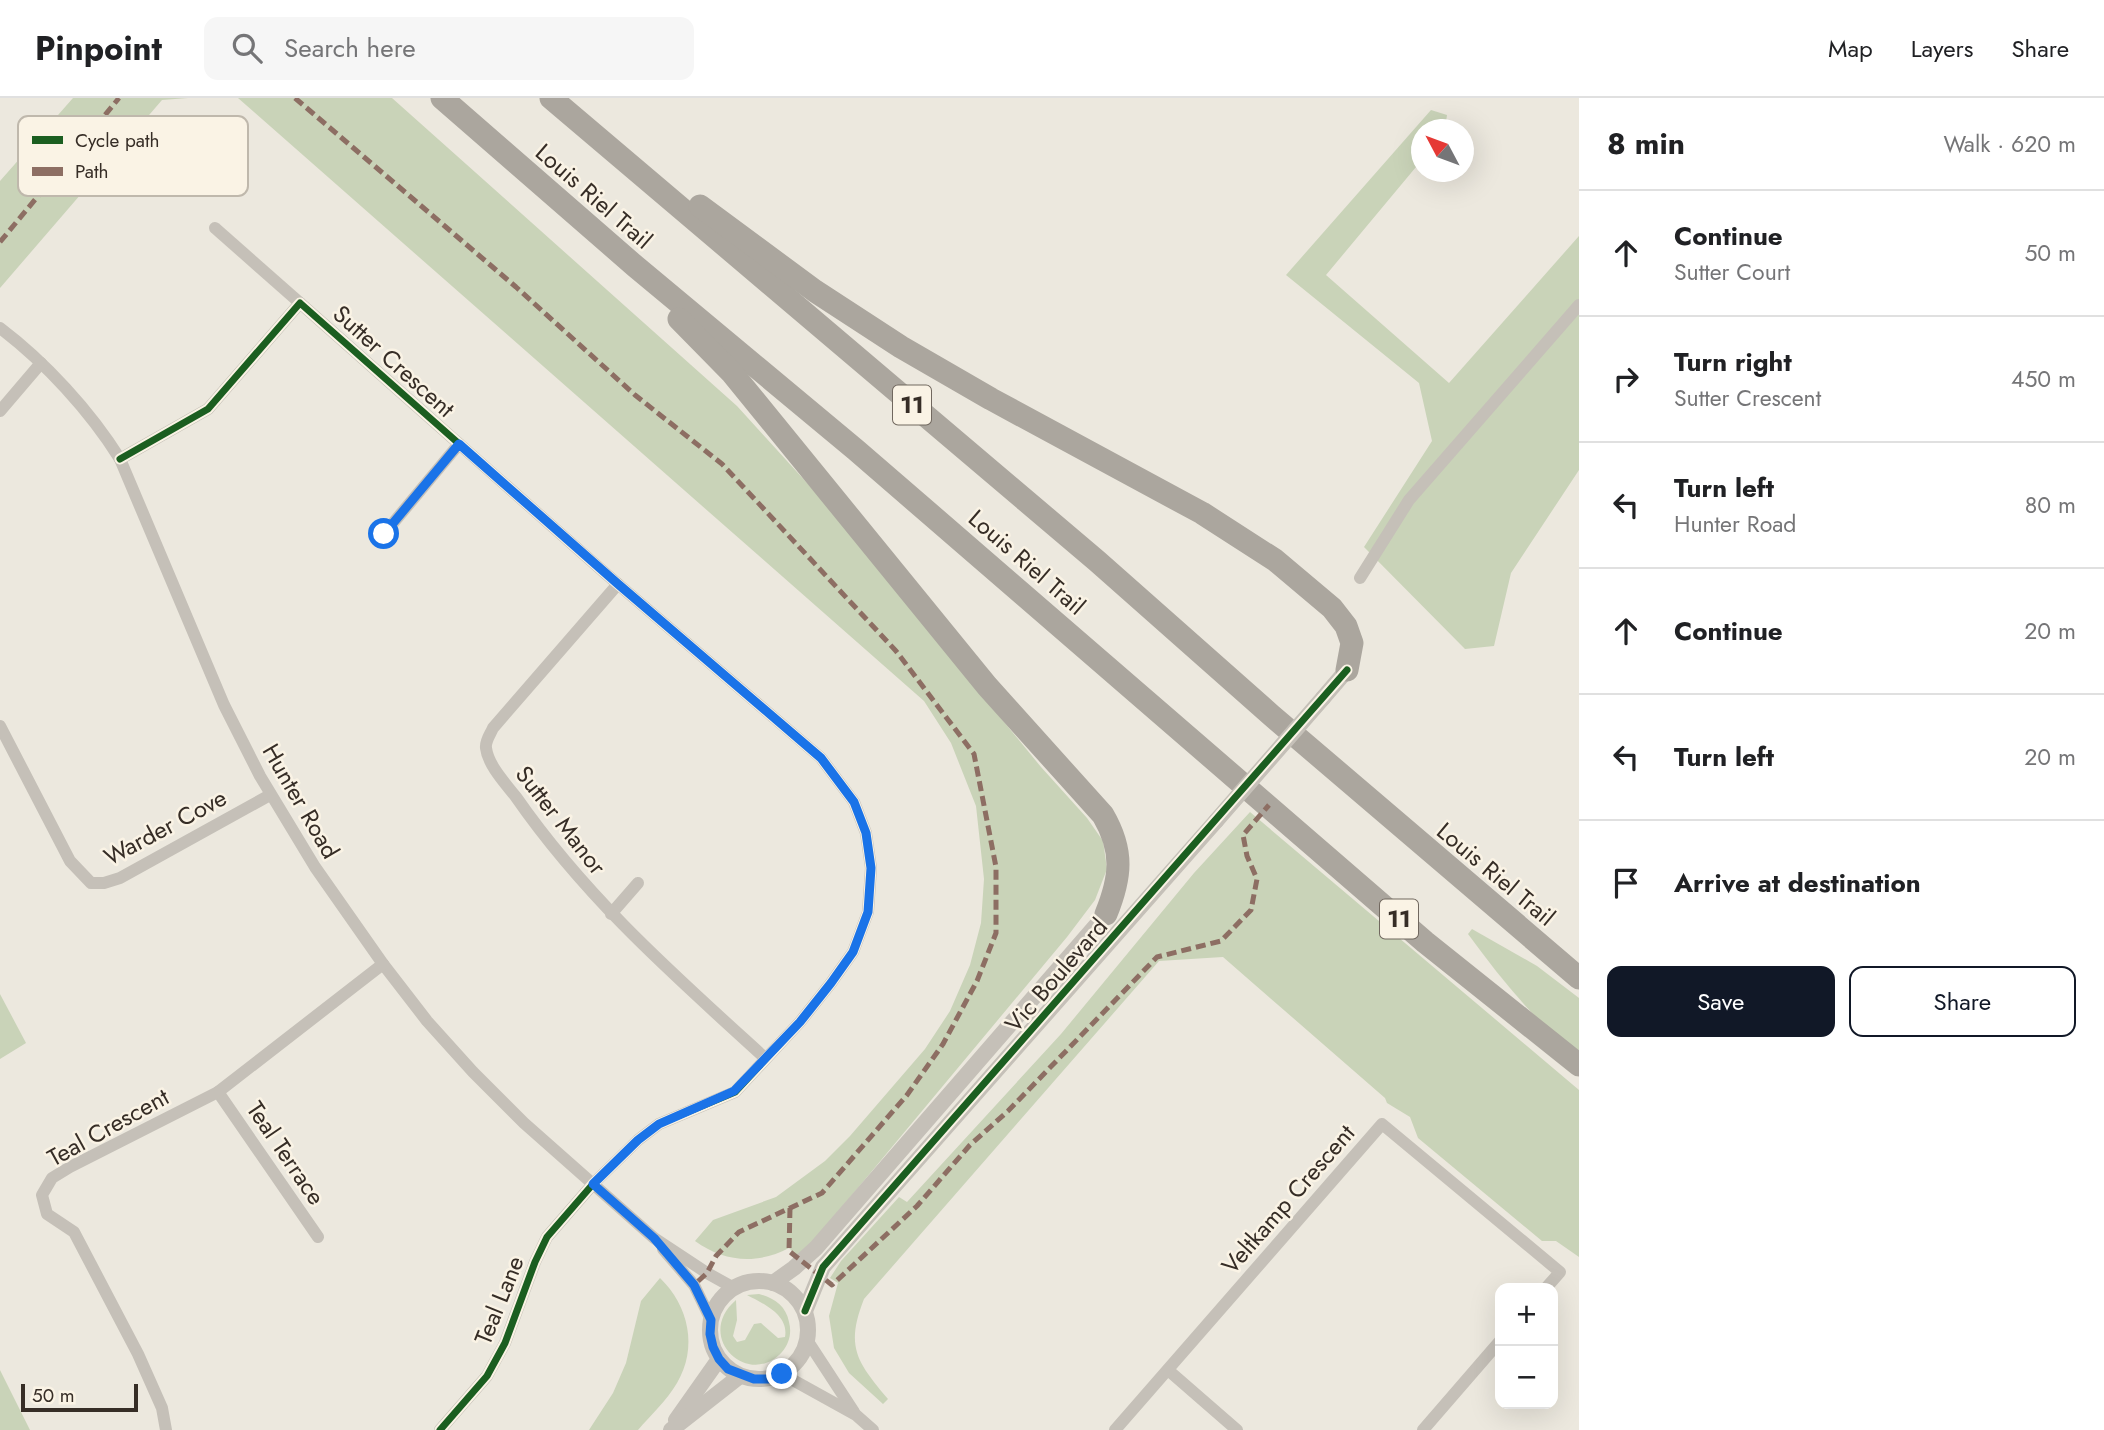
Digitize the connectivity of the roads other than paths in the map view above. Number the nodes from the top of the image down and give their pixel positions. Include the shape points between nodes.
1 (442, 98) edge
2 (552, 98) edge
3 (215, 228) dead end
4 (635, 266) junction
5 (300, 303) junction
6 (1579, 305) edge
7 (0, 328) edge
8 (41, 363) junction
9 (0, 411) edge
10 (459, 444) junction
11 (120, 459) junction
12 (384, 534) dead end
13 (1360, 578) dead end
14 (618, 584) junction
15 (1347, 670) joint
16 (0, 726) edge
17 (270, 794) junction
18 (638, 884) dead end
19 (611, 914) junction
20 (1106, 914) joint
21 (383, 964) junction
22 (1579, 978) edge
23 (765, 1058) junction
24 (1579, 1065) edge
25 (218, 1092) junction
26 (593, 1184) junction
27 (318, 1237) dead end
28 (654, 1238) junction
29 (774, 1283) junction
30 (1550, 1283) edge
31 (734, 1288) junction
32 (805, 1311) junction
33 (711, 1320) junction
34 (807, 1340) junction
35 (1496, 1346) edge
36 (719, 1359) junction
37 (1168, 1370) junction
38 (782, 1374) junction
39 (740, 1376) junction
40 (856, 1415) junction
41 (166, 1430) edge
42 (440, 1430) edge
43 (670, 1430) edge
44 (873, 1430) edge
45 (1115, 1430) edge
46 (1237, 1430) edge
47 (1423, 1430) edge

1 - 4 highway, Louis Riel Trail / 11
2 - 15 highway via 816,291 901,347 1202,513 1275,561 1332,608 1346,626 1352,643
2 - 22 highway, Louis Riel Trail / 11
3 - 5 street
4 - 20 highway via 652,292 732,373 987,686 1103,816 1118,853 1117,888
4 - 24 highway, Louis Riel Trail / 11 via 856,450 1425,942
5 - 10 street, Sutter Crescent
5 - 11 street, Sutter Crescent via 208,409
6 - 13 street via 1409,500
7 - 8 street, Hunter Road
8 - 9 street
8 - 11 street, Hunter Road via 104,434
10 - 12 street
10 - 14 street, Sutter Crescent
11 - 17 street, Hunter Road via 224,705
14 - 19 street, Sutter Manor via 485,743 488,756 531,820
14 - 23 street, Sutter Crescent via 821,758 854,802 866,833 871,868 868,912 853,952 800,1022
15 - 32 street, Vic Boulevard, bridge via 824,1267
16 - 17 street, Warder Cove via 70,861 91,883 120,878
17 - 21 street, Hunter Road
18 - 19 street
19 - 23 street, Sutter Manor
20 - 29 street, Vic Boulevard via 816,1248
21 - 25 street, Teal Crescent
21 - 26 street, Hunter Road via 473,1072
23 - 26 street, Sutter Crescent via 734,1091 659,1124
25 - 27 street, Teal Terrace
25 - 41 street, Teal Crescent via 70,1167 52,1178 42,1195 47,1214 74,1232 138,1354 162,1408
26 - 28 street, Hunter Road
26 - 42 street, Teal Lane via 547,1237 487,1376
28 - 31 street, Hunter Road
28 - 33 street, Hunter Road via 694,1285
29 - 31 street via 747,1282
29 - 32 street via 792,1294
30 - 37 street, Veltkamp Crescent via 1560,1272 1382,1124
31 - 33 street via 715,1307
32 - 34 street
33 - 36 street via 710,1334
34 - 38 street via 798,1359
34 - 40 street
35 - 47 street
36 - 39 street
36 - 43 street
37 - 45 street, Veltkamp Crescent
37 - 46 street
38 - 39 street via 768,1379
38 - 40 street
39 - 43 street
40 - 44 street

